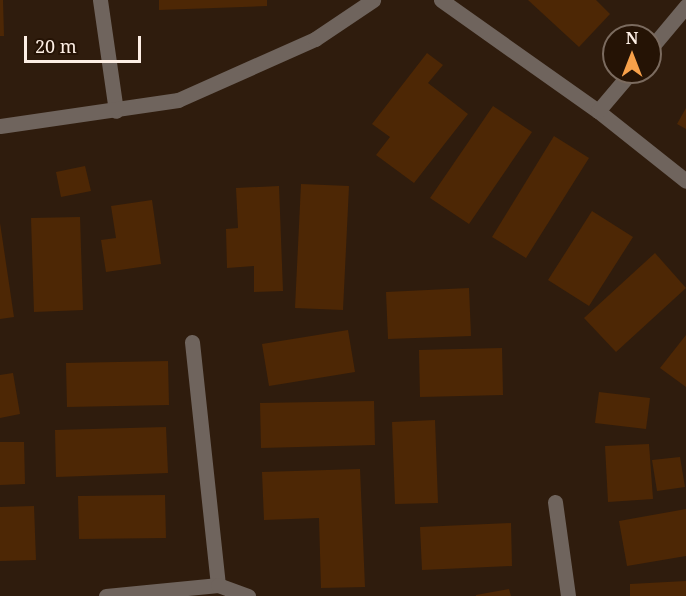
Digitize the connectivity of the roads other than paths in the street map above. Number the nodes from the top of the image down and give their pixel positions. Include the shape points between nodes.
1 (100, 0) edge
2 (373, 0) edge
3 (441, 0) edge
4 (686, 6) edge
5 (662, 35) edge
6 (621, 84) edge
7 (116, 111) junction
8 (598, 111) junction
9 (0, 126) edge
10 (686, 180) edge
11 (192, 342) dead end
12 (555, 502) dead end
13 (218, 585) junction
14 (105, 596) edge
15 (248, 596) edge
16 (568, 596) edge

1 - 7 street
2 - 7 street via 315,39 233,78 177,100
3 - 8 street
4 - 5 street
6 - 8 street
7 - 9 street
8 - 10 street
11 - 13 street
12 - 16 street
13 - 14 street
13 - 15 street

